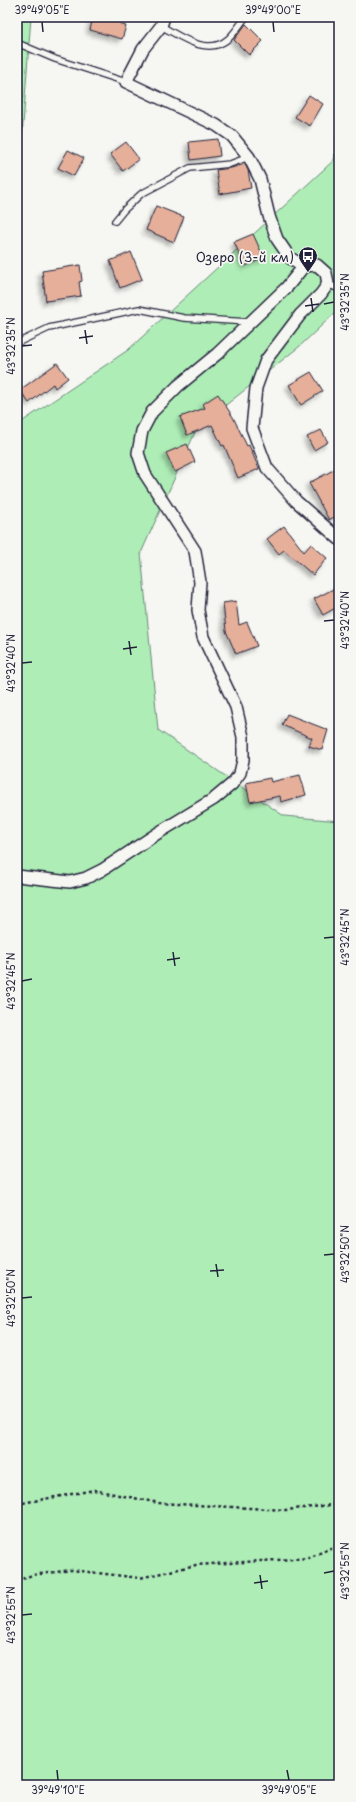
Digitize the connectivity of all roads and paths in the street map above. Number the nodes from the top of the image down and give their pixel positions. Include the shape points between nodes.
1 (246, 17) edge
2 (162, 22) edge
3 (17, 43) edge
4 (126, 82) junction
5 (249, 157) junction
6 (115, 222) dead end
7 (304, 266) junction
8 (328, 284) junction
9 (339, 289) edge
10 (249, 322) junction
11 (17, 343) edge
12 (339, 539) edge
13 (17, 876) edge
14 (17, 1504) edge
15 (339, 1504) edge
16 (339, 1544) edge
17 (17, 1581) edge

1 - 2 lane via 228,38 213,46 195,44
2 - 4 street via 143,49
3 - 4 lane via 55,59
4 - 5 street via 216,125 232,136
5 - 6 lane via 230,164 190,168 142,194
5 - 7 street via 260,178 277,239 290,258
7 - 8 street via 317,265 326,273
7 - 10 street via 287,287
8 - 9 lane
8 - 12 street via 300,315 266,360 256,388 252,428 267,468 313,518
10 - 11 lane via 184,318 139,309 49,328
10 - 13 street via 152,412 142,430 138,453 144,474 195,551 200,582 198,610 202,637 236,707 243,737 240,773 232,784 214,799 96,873 70,882
14 - 15 path via 94,1490 159,1503 286,1510
16 - 17 path via 309,1558 196,1565 140,1578 72,1570 32,1575

